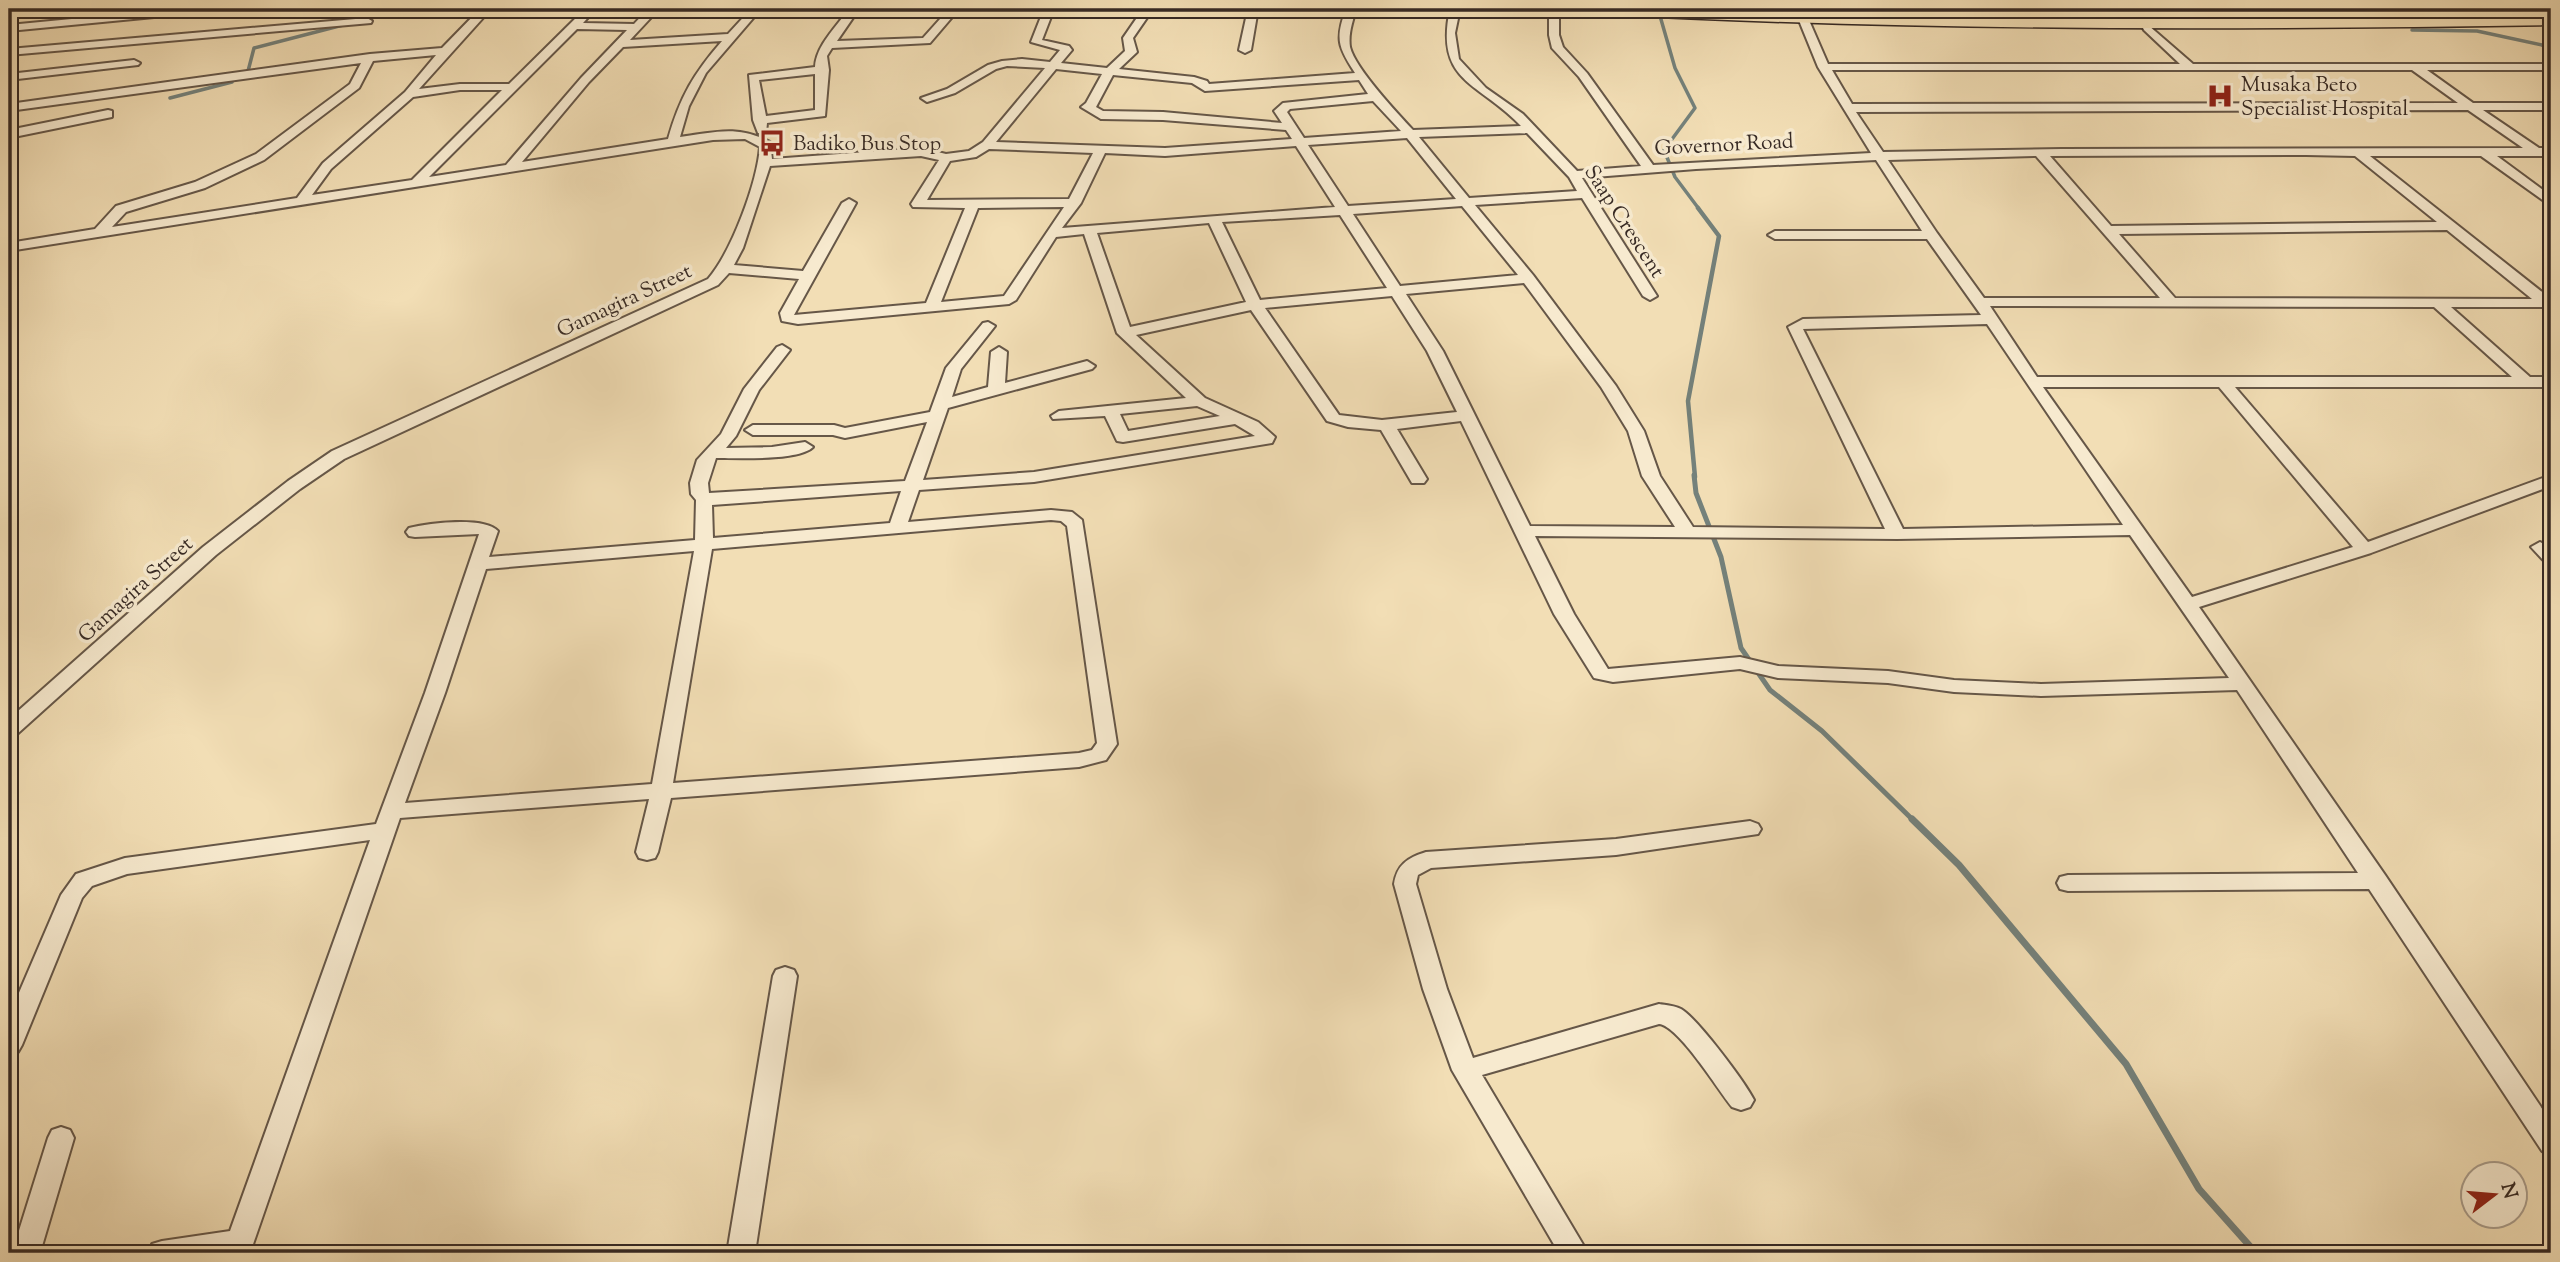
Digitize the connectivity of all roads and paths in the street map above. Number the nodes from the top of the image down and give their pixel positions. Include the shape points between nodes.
1 (197, 9) edge
2 (206, 9) edge
3 (486, 9) edge
4 (592, 9) edge
5 (654, 9) edge
6 (755, 9) edge
7 (854, 9) edge
8 (954, 9) edge
9 (1049, 9) edge
10 (1148, 9) edge
11 (1253, 9) edge
12 (1351, 9) edge
13 (1455, 9) edge
14 (1554, 9) edge
15 (1597, 9) edge
16 (1668, 9) edge
17 (1731, 10) edge
18 (1807, 14) edge
19 (2029, 14) edge
20 (2079, 14) edge
21 (2527, 18) junction
22 (2551, 18) edge
23 (367, 21) dead end
24 (574, 26) junction
25 (635, 27) junction
26 (9, 28) edge
27 (2148, 28) dead end
28 (732, 37) junction
29 (621, 44) junction
30 (827, 46) junction
31 (1245, 50) dead end
32 (445, 51) junction
33 (9, 52) edge
34 (370, 57) junction
35 (134, 63) dead end
36 (1051, 66) junction
37 (2413, 66) junction
38 (1824, 67) junction
39 (2551, 67) edge
40 (2190, 68) junction
41 (822, 70) junction
42 (1108, 73) junction
43 (1363, 76) junction
44 (9, 77) edge
45 (512, 87) junction
46 (409, 94) junction
47 (1376, 97) junction
48 (927, 98) dead end
49 (2469, 106) junction
50 (2551, 106) edge
51 (9, 107) edge
52 (1848, 108) junction
53 (108, 114) dead end
54 (759, 120) junction
55 (1530, 129) junction
56 (9, 134) edge
57 (1296, 134) junction
58 (1410, 134) junction
59 (673, 142) junction
60 (766, 145) junction
61 (987, 145) junction
62 (1100, 151) junction
63 (2536, 152) junction
64 (2551, 152) edge
65 (2040, 153) junction
66 (2484, 153) junction
67 (2360, 154) junction
68 (1878, 155) junction
69 (946, 158) junction
70 (765, 163) junction
71 (1662, 166) junction
72 (510, 167) junction
73 (1574, 175) junction
74 (416, 183) junction
75 (1586, 194) junction
76 (302, 200) junction
77 (1464, 201) junction
78 (2551, 202) edge
79 (849, 203) dead end
80 (1074, 203) junction
81 (972, 204) junction
82 (1342, 210) junction
83 (1214, 219) junction
84 (2449, 226) junction
85 (2109, 229) junction
86 (1089, 230) junction
87 (99, 233) junction
88 (1051, 233) junction
89 (1775, 235) dead end
90 (1931, 235) junction
91 (9, 247) edge
92 (725, 268) junction
93 (808, 276) junction
94 (1528, 278) junction
95 (1395, 290) junction
96 (1650, 296) dead end
97 (1980, 302) junction
98 (2171, 302) junction
99 (2437, 302) junction
100 (2549, 303) edge
101 (1255, 305) junction
102 (932, 306) junction
103 (1990, 319) junction
104 (988, 326) dead end
105 (1125, 333) junction
106 (782, 350) dead end
107 (999, 352) dead end
108 (1087, 366) dead end
109 (2032, 382) junction
110 (2222, 382) junction
111 (2526, 382) junction
112 (2551, 382) edge
113 (996, 392) junction
114 (1199, 401) junction
115 (940, 409) junction
116 (1110, 410) junction
117 (1059, 416) dead end
118 (1465, 416) junction
119 (1234, 419) junction
120 (1386, 424) junction
121 (753, 430) dead end
122 (805, 447) dead end
123 (712, 453) junction
124 (1419, 479) dead end
125 (2551, 480) edge
126 (911, 486) junction
127 (706, 500) junction
128 (897, 528) junction
129 (2135, 530) junction
130 (1523, 531) junction
131 (415, 532) dead end
132 (1690, 532) junction
133 (1897, 534) junction
134 (704, 544) junction
135 (2365, 549) junction
136 (477, 564) junction
137 (2187, 605) junction
138 (2243, 684) junction
139 (9, 730) edge
140 (661, 792) junction
141 (388, 821) junction
142 (1751, 829) dead end
143 (647, 852) dead end
144 (2377, 881) junction
145 (2068, 883) dead end
146 (785, 976) dead end
147 (9, 1045) edge
148 (1465, 1070) junction
149 (1741, 1100) dead end
150 (61, 1138) dead end
151 (2551, 1143) edge
152 (238, 1247) edge
153 (26, 1253) edge
154 (162, 1253) edge
155 (741, 1253) edge
156 (1574, 1253) edge

1 - 2 street
1 - 26 street
3 - 32 street
4 - 24 street
5 - 25 street
6 - 28 street
7 - 30 street
8 - 30 street via 926,41
9 - 36 street via 1037,42 1067,49
10 - 42 street via 1128,38 1131,52
11 - 31 street
12 - 43 street via 1344,30 1345,49
13 - 55 street, Saap Crescent via 1450,33 1454,60 1466,76
14 - 71 street via 1558,48
15 - 18 highway
16 - 17 highway
17 - 18 highway
18 - 19 highway
18 - 21 highway via 2072,23
18 - 38 street
19 - 20 highway
20 - 21 highway
21 - 22 highway
23 - 33 street
24 - 25 street
24 - 45 street
25 - 29 street
27 - 40 street
28 - 29 street
28 - 59 street via 701,72 683,106
29 - 72 street
30 - 41 street via 821,57
32 - 34 street
32 - 46 street
34 - 51 street
34 - 87 street via 355,86 260,157 200,186 121,209
35 - 44 street
36 - 42 street
36 - 48 street via 1022,62 992,67 951,91
36 - 61 street
37 - 39 street
37 - 40 street
37 - 49 street
38 - 40 street
38 - 52 street
41 - 54 street via 821,113
41 - 54 street, Gamagira Street via 753,77
42 - 43 street via 1194,80 1205,88
42 - 57 street via 1087,107 1101,116 1163,116
43 - 47 street
45 - 46 street via 460,87
45 - 74 street
46 - 76 street via 327,166
47 - 57 street via 1282,108
47 - 58 street
49 - 50 street
49 - 52 street
49 - 63 street
52 - 68 street
53 - 56 street
54 - 60 street, Gamagira Street
55 - 58 street
55 - 73 street, Saap Crescent
57 - 58 street
57 - 62 street via 1165,152
57 - 82 street
58 - 77 street
59 - 60 street via 739,134
59 - 72 street
60 - 70 street, Gamagira Street
61 - 62 street
61 - 69 street via 972,154
62 - 80 street
63 - 64 street, Governor Road
63 - 66 street, Governor Road
65 - 67 street, Governor Road
65 - 68 street, Governor Road
65 - 85 street
66 - 67 street, Governor Road
66 - 78 street
67 - 84 street
68 - 71 street, Governor Road
68 - 90 street
69 - 70 street via 921,152
69 - 81 street via 918,204
70 - 92 street, Gamagira Street
71 - 73 street, Governor Road
72 - 74 street
73 - 75 street, Saap Crescent
74 - 76 street
75 - 77 street
75 - 96 street, Saap Crescent
76 - 87 street
77 - 82 street
77 - 94 street
79 - 93 street
80 - 81 street
80 - 88 street
81 - 102 street
82 - 83 street
82 - 95 street
83 - 86 street
83 - 101 street
84 - 85 street
84 - 100 street
85 - 98 street
86 - 88 street
86 - 105 street
87 - 91 street
88 - 102 street via 1009,300
89 - 90 street
90 - 97 street
92 - 93 street
92 - 139 street, Gamagira Street via 713,282 316,468 218,542
93 - 102 street via 787,318
94 - 95 street
94 - 132 street via 1608,386 1636,431 1651,476
95 - 101 street
95 - 118 street via 1434,351
97 - 98 street
97 - 103 street
98 - 99 street
99 - 100 street
99 - 111 street
101 - 105 street
101 - 120 street via 1333,418 1346,423
103 - 109 street
103 - 133 street via 1803,323 1795,327
104 - 115 street via 954,368
105 - 114 street
106 - 123 street via 752,389 728,436
107 - 113 street
108 - 113 street
109 - 110 street
109 - 129 street
110 - 111 street
110 - 135 street
111 - 112 street
113 - 115 street
114 - 116 street
114 - 119 street
115 - 121 street via 845,433 834,429
115 - 126 street
116 - 117 street
116 - 119 street via 1123,437
118 - 120 street
118 - 130 street
119 - 126 street via 1267,437 1034,477
120 - 124 street
122 - 123 street
123 - 127 street via 705,460 699,483
125 - 135 street
126 - 127 street
126 - 128 street
127 - 134 street
128 - 134 street
128 - 140 street via 1051,515 1066,516 1076,524 1107,744 1099,755
129 - 133 street
129 - 137 street
130 - 132 street
130 - 138 street via 1564,614 1601,674 1740,663 1779,672 2042,690
131 - 136 street via 485,528 488,534
132 - 133 street
134 - 136 street
134 - 140 street
135 - 137 street
136 - 141 street
137 - 138 street
138 - 144 street
140 - 141 street
140 - 143 street
141 - 147 street via 125,866 84,880 72,895
141 - 152 street
142 - 148 street via 1616,847 1426,860 1406,871 1405,884 1435,989
144 - 145 street
144 - 151 street
146 - 155 street
148 - 149 street via 1658,1014 1673,1016 1692,1035
148 - 156 street
150 - 153 street
152 - 154 street

